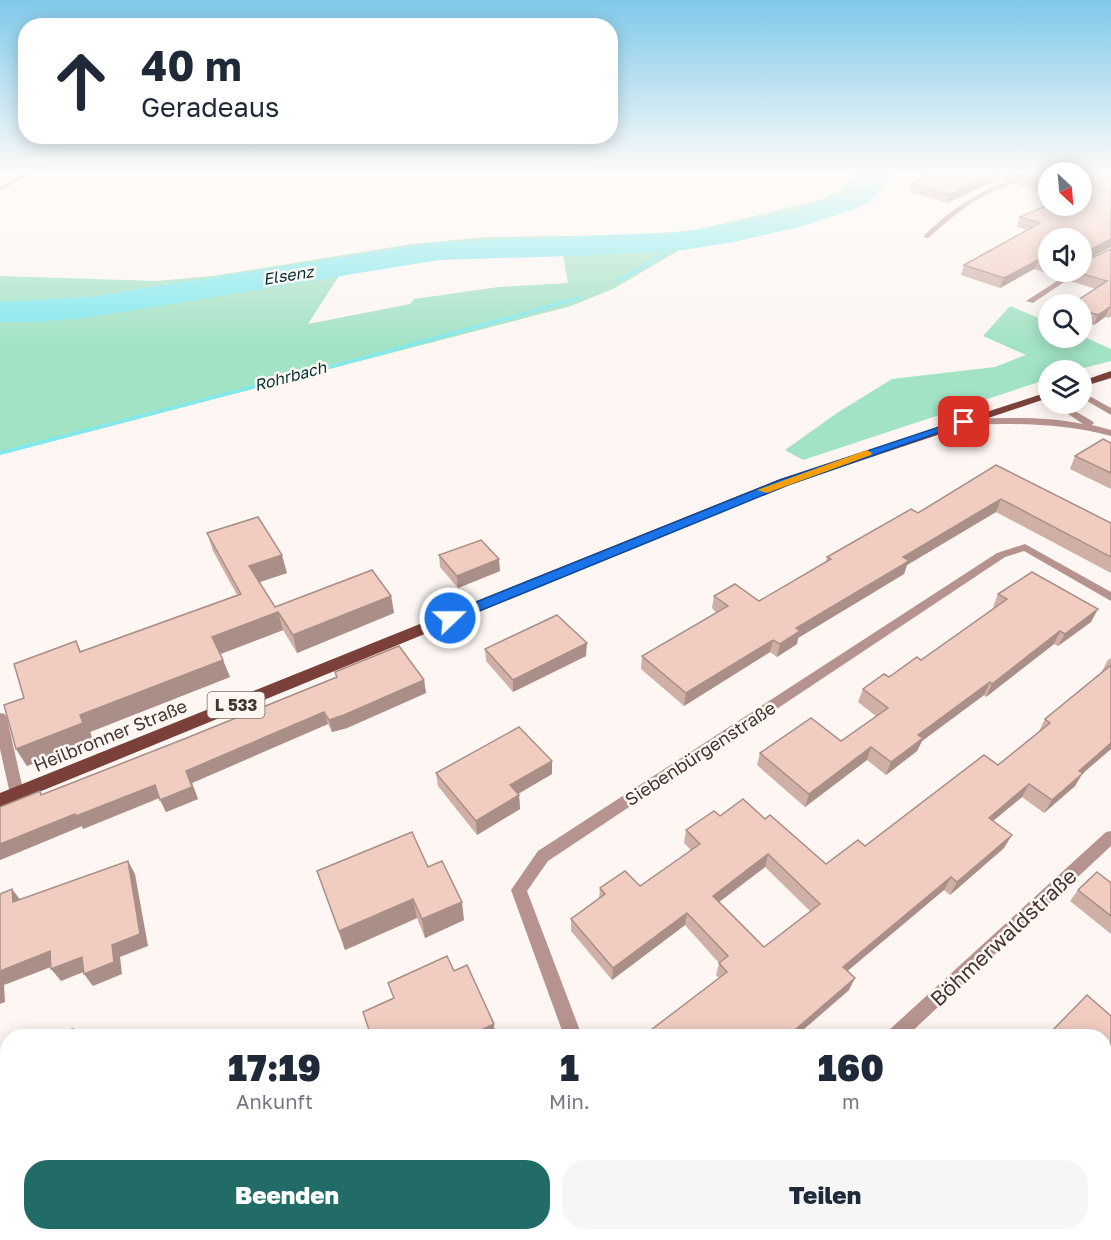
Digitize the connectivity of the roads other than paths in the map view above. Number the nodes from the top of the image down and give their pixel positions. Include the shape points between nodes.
1 (935, 229) edge
2 (926, 237) dead end
3 (1059, 282) edge
4 (1030, 301) dead end
5 (1111, 374) edge
6 (1092, 381) edge
7 (1038, 399) edge
8 (1092, 401) edge
9 (1111, 412) edge
10 (1072, 414) edge
11 (964, 422) junction
12 (1109, 432) edge
13 (1111, 597) edge
14 (0, 718) edge
15 (17, 794) junction
16 (0, 801) edge
17 (1111, 837) edge
18 (570, 1029) edge
19 (903, 1029) edge

1 - 2 street
3 - 4 street
5 - 6 main road
7 - 11 main road, L 533
8 - 9 street
10 - 12 street
11 - 12 street via 1060,422
11 - 15 main road, Heilbronner Straße / L 533 via 794,478
13 - 18 street, Siebenbürgenstraße via 1025,547 1001,555 543,856 519,890
14 - 15 street
15 - 16 main road, Heilbronner Straße / L 533
17 - 19 street, Böhmerwaldstraße

